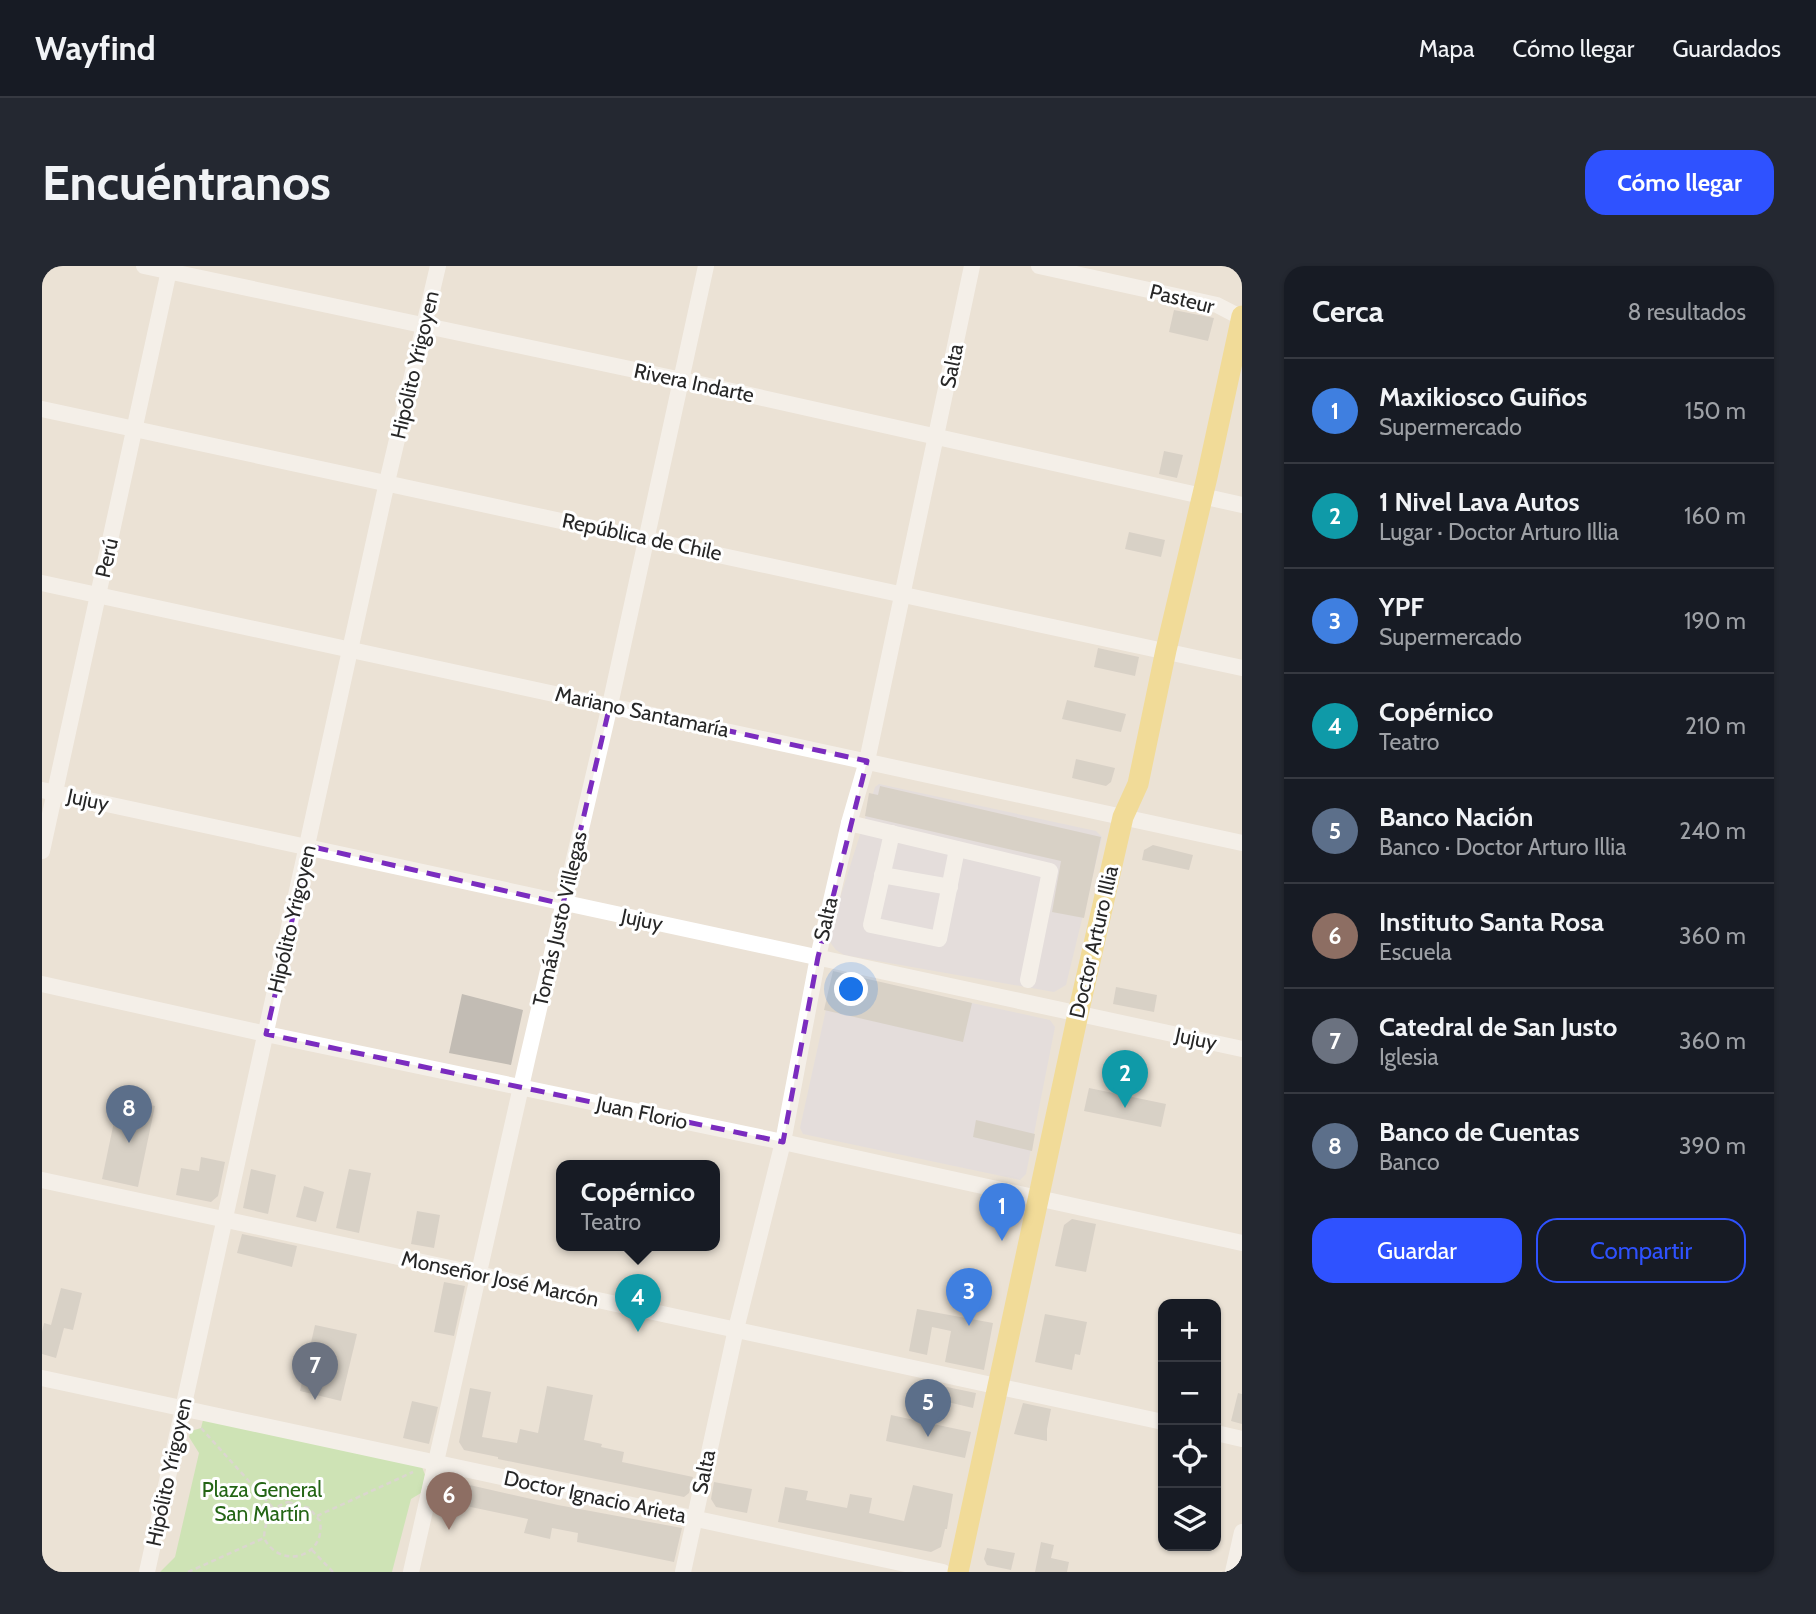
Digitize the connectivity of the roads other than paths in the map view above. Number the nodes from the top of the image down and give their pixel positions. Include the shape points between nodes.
1 (144, 266) edge
2 (438, 266) edge
3 (706, 266) edge
4 (972, 266) edge
5 (1039, 266) edge
6 (170, 269) edge
7 (1242, 317) edge
8 (424, 324) junction
9 (682, 380) junction
10 (42, 409) edge
11 (135, 430) junction
12 (937, 436) junction
13 (387, 482) junction
14 (1203, 496) junction
15 (1242, 505) edge
16 (646, 538) junction
17 (42, 583) edge
18 (903, 593) junction
19 (98, 595) junction
20 (1166, 650) junction
21 (351, 651) junction
22 (1242, 668) edge
23 (610, 705) junction
24 (867, 761) junction
25 (49, 792) edge
26 (1124, 817) junction
27 (849, 823) junction
28 (892, 833) junction
29 (1242, 843) edge
30 (309, 846) junction
31 (957, 849) junction
32 (42, 851) edge
33 (882, 875) junction
34 (950, 887) junction
35 (563, 904) junction
36 (818, 957) junction
37 (1028, 979) dead end
38 (42, 984) edge
39 (1078, 1014) junction
40 (266, 1034) junction
41 (1242, 1049) edge
42 (521, 1088) junction
43 (783, 1142) junction
44 (42, 1180) edge
45 (1037, 1198) junction
46 (225, 1219) junction
47 (1242, 1243) edge
48 (478, 1274) junction
49 (736, 1329) junction
50 (42, 1378) edge
51 (999, 1387) junction
52 (183, 1408) junction
53 (1158, 1421) edge
54 (1221, 1434) edge
55 (1242, 1439) edge
56 (436, 1464) junction
57 (694, 1518) junction
58 (1242, 1532) edge
59 (147, 1572) edge
60 (411, 1572) edge
61 (682, 1572) edge
62 (943, 1572) edge
63 (958, 1572) edge
64 (1233, 1572) edge

1 - 6 street, Rivera Indarte
2 - 8 street, Hipólito Yrigoyen
3 - 9 street, Tomás Justo Villegas
4 - 12 street, Salta
5 - 7 street, Pasteur via 1217,305
6 - 8 street, Rivera Indarte
6 - 11 street, Perú
7 - 14 main road, Doctor Arturo Illia
8 - 9 street, Rivera Indarte
8 - 13 street, Hipólito Yrigoyen
9 - 12 street, Rivera Indarte
9 - 16 street, Tomás Justo Villegas
10 - 11 street, República de Chile
11 - 13 street, República de Chile
11 - 19 street, Perú
12 - 14 street, Rivera Indarte
12 - 18 street, Salta
13 - 16 street, República de Chile
13 - 21 street, Hipólito Yrigoyen
14 - 15 street, Rivera Indarte
14 - 20 main road, Doctor Arturo Illia
16 - 18 street, República de Chile
16 - 23 street, Tomás Justo Villegas
17 - 19 street, Mariano Santamaría
18 - 20 street, República de Chile
18 - 24 street, Salta
19 - 21 street, Mariano Santamaría
19 - 25 street, Perú
20 - 22 street, República de Chile
20 - 26 main road, Doctor Arturo Illia via 1138,785
21 - 23 street, Mariano Santamaría
21 - 30 street, Hipólito Yrigoyen
23 - 24 street, Mariano Santamaría
23 - 35 street, Tomás Justo Villegas
24 - 26 street, Mariano Santamaría
24 - 27 street, Salta
25 - 30 street, Jujuy
25 - 32 street, Perú
26 - 29 street, Mariano Santamaría
26 - 39 main road, Doctor Arturo Illia
27 - 28 street
27 - 36 street, Salta
28 - 31 street
28 - 33 street
30 - 35 street, Jujuy
30 - 40 street, Hipólito Yrigoyen
31 - 34 street
31 - 37 street via 1050,871
33 - 34 street
33 - 34 street via 871,925 939,939
35 - 36 street, Jujuy
35 - 42 street, Tomás Justo Villegas
36 - 39 street, Jujuy
36 - 43 street, Salta
38 - 40 street, Juan Florio
39 - 41 street, Jujuy
39 - 45 main road, Doctor Arturo Illia
40 - 42 street, Juan Florio
40 - 46 street, Hipólito Yrigoyen
42 - 43 street, Juan Florio
42 - 48 street, Tomás Justo Villegas
43 - 45 street, Juan Florio
43 - 49 street, Salta
44 - 46 street, Monseñor José Marcón
45 - 47 street, Juan Florio
45 - 51 main road, Doctor Arturo Illia
46 - 48 street, Monseñor José Marcón
46 - 52 street, Hipólito Yrigoyen
48 - 49 street, Monseñor José Marcón
48 - 56 street, Tomás Justo Villegas
49 - 51 street, Monseñor José Marcón
49 - 57 street, Salta
50 - 52 street, Doctor Ignacio Arieta
51 - 53 street, Monseñor José Marcón
51 - 63 main road, Doctor Arturo Illia
52 - 56 street, Doctor Ignacio Arieta
52 - 59 street, Hipólito Yrigoyen
54 - 55 street
56 - 57 street, Doctor Ignacio Arieta
56 - 60 street, Tomás Justo Villegas
57 - 61 street, Salta
57 - 62 street, Doctor Ignacio Arieta
58 - 64 street

